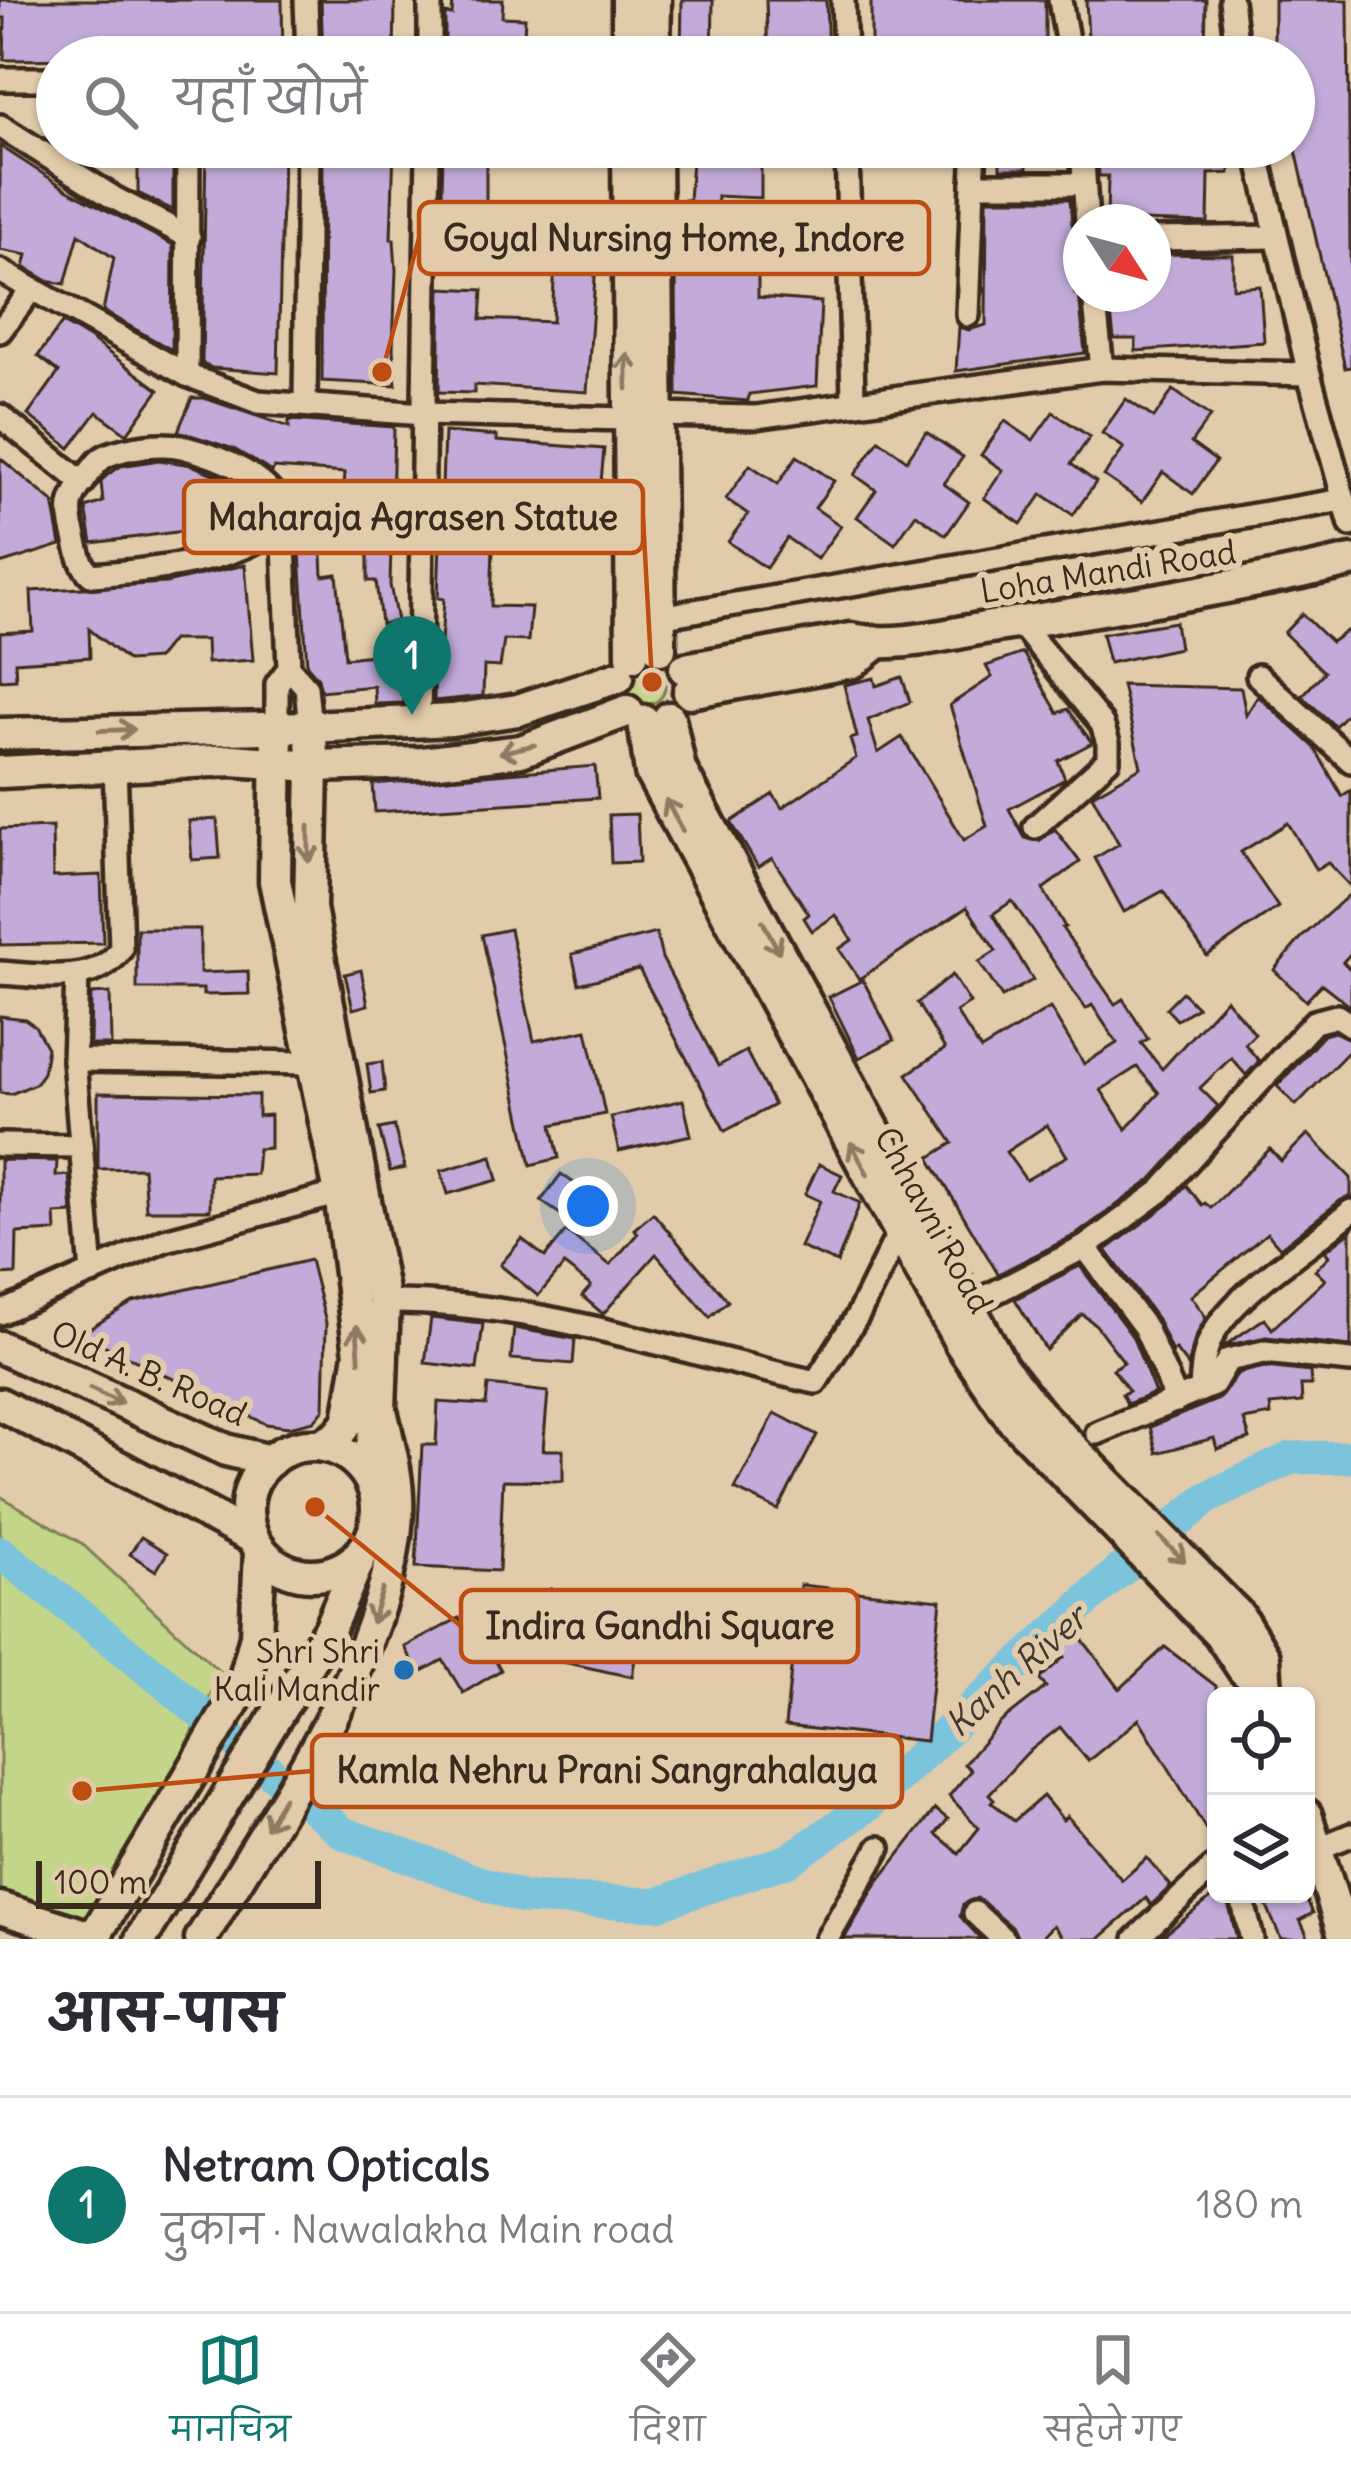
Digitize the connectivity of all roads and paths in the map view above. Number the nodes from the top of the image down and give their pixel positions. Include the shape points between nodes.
1 (306, 0) edge
2 (430, 0) edge
3 (628, 0) edge
4 (655, 0) edge
5 (843, 0) edge
6 (1060, 0) edge
7 (1231, 0) edge
8 (307, 36) edge
9 (430, 36) edge
10 (628, 36) edge
11 (655, 36) edge
12 (844, 36) edge
13 (1066, 36) edge
14 (1235, 36) edge
15 (0, 79) edge
16 (36, 79) edge
17 (0, 126) edge
18 (36, 149) edge
19 (66, 168) edge
20 (188, 168) edge
21 (308, 168) edge
22 (428, 168) edge
23 (629, 168) edge
24 (654, 168) edge
25 (847, 168) edge
26 (974, 168) edge
27 (1083, 168) edge
28 (1260, 168) edge
29 (973, 184) junction
30 (1084, 184) junction
31 (1086, 204) edge
32 (189, 237) junction
33 (1275, 237) junction
34 (1171, 239) edge
35 (0, 271) edge
36 (32, 290) junction
37 (1096, 312) edge
38 (968, 315) dead end
39 (0, 331) edge
40 (1102, 369) junction
41 (1309, 374) junction
42 (187, 375) junction
43 (853, 400) junction
44 (305, 404) junction
45 (424, 414) junction
46 (0, 416) edge
47 (641, 417) junction
48 (82, 483) junction
49 (1343, 500) junction
50 (283, 519) junction
51 (1351, 524) edge
52 (1351, 561) edge
53 (659, 617) junction
54 (1019, 622) junction
55 (637, 660) junction
56 (289, 668) junction
57 (1258, 676) dead end
58 (687, 680) junction
59 (647, 717) junction
60 (419, 721) junction
61 (277, 726) junction
62 (310, 727) junction
63 (0, 734) edge
64 (1351, 761) edge
65 (115, 764) junction
66 (279, 764) junction
67 (313, 766) junction
68 (0, 772) edge
69 (1035, 827) dead end
70 (0, 973) edge
71 (77, 976) junction
72 (1351, 1025) edge
73 (74, 1060) junction
74 (313, 1063) junction
75 (0, 1145) edge
76 (80, 1146) junction
77 (340, 1193) junction
78 (1351, 1211) edge
79 (899, 1232) junction
80 (1085, 1247) junction
81 (92, 1273) junction
82 (384, 1302) junction
83 (957, 1311) junction
84 (0, 1313) edge
85 (0, 1347) edge
86 (1351, 1361) edge
87 (1201, 1390) junction
88 (1178, 1401) junction
89 (0, 1404) edge
90 (380, 1409) junction
91 (1097, 1433) dead end
92 (320, 1445) junction
93 (270, 1461) junction
94 (366, 1472) junction
95 (256, 1544) junction
96 (362, 1553) junction
97 (1260, 1687) edge
98 (1351, 1835) edge
99 (1315, 1844) edge
100 (879, 1849) dead end
101 (1317, 1850) junction
102 (1207, 1873) edge
103 (1243, 1903) edge
104 (0, 1908) edge
105 (975, 1913) dead end
106 (93, 1938) edge
107 (141, 1939) edge
108 (201, 1939) edge
109 (827, 1939) edge
110 (1003, 1939) edge
111 (1136, 1939) edge
112 (1252, 1939) edge
113 (1345, 1939) edge

1 - 8 street
2 - 9 street
3 - 10 main road
4 - 11 main road
5 - 12 street
6 - 13 street
7 - 14 street
15 - 16 street
17 - 18 street
19 - 32 street
20 - 32 street
21 - 44 street
22 - 45 street
47 -> 23 main road
24 - 47 main road
25 - 43 street
26 - 29 street
27 - 30 street
28 - 33 street
29 - 30 street
29 - 38 street
30 - 31 street
32 - 42 street
33 - 34 street
33 - 41 street
35 - 36 street
36 - 39 street
36 - 42 street
37 - 40 street
40 - 41 street
40 - 43 street
41 - 49 street
42 - 44 street via 258,402
43 - 47 street via 756,417
44 - 45 street
45 - 47 street
45 - 60 street
46 - 48 street
47 - 53 main road
47 - 55 main road
48 - 50 street via 108,455 179,446 270,489
48 - 50 street via 70,517 91,575 216,556 273,532
49 - 51 street
49 - 53 street
50 - 56 street
52 - 54 main road, Loha Mandi Road
53 - 55 main road
54 - 58 main road, Loha Mandi Road via 876,644 851,639
54 - 69 street via 1108,742 1108,760
55 - 58 main road via 674,655
55 - 59 main road via 620,701
55 - 60 main road via 518,710
56 - 61 street via 277,685
56 - 62 street via 306,687
57 - 64 street
58 - 59 main road via 679,712
59 -> 67 main road via 521,751
79 -> 59 main road, Chhavni Road via 651,773
59 -> 83 main road, Chhavni Road
60 - 62 main road
61 - 62 main road
63 -> 61 main road
61 - 66 main road
62 - 67 main road
65 - 66 main road
65 - 68 main road
65 - 71 street via 121,949
66 - 67 main road
66 - 74 main road via 275,881
67 -> 82 main road via 310,908
70 - 71 street
71 - 73 street
72 - 80 street via 1337,1016 1314,1022 1161,1191
73 - 74 street
73 - 76 street
74 - 77 main road
75 - 76 street
76 - 81 street
77 - 81 street via 165,1240
92 -> 77 main road via 349,1421 359,1369
78 - 87 street via 1230,1311 1203,1359
79 - 82 street via 816,1382 542,1316
79 - 83 main road, Chhavni Road
80 - 83 street
80 - 88 street via 1145,1328
81 - 84 street
82 - 90 main road
83 - 97 main road, Chhavni Road via 1012,1419 1047,1438 1229,1624 1243,1669
85 -> 93 main road, Old A. B. Road via 226,1450
86 - 87 street via 1264,1352 1228,1360
87 - 88 street
88 - 91 street
89 - 95 main road
90 - 94 main road
90 -> 108 main road via 397,1518 380,1600 334,1712
92 - 93 main road, Old A. B. Road
92 - 94 main road
93 - 95 main road, Old A. B. Road via 250,1489
94 - 96 main road via 378,1513
95 - 96 main road via 288,1572 306,1576 342,1569
95 - 106 main road, Old A. B. Road via 256,1636 243,1686
96 - 107 main road via 328,1629
98 - 101 street
99 - 101 main road
100 - 109 street
101 - 113 main road
102 - 111 street
103 - 112 street
104 - 106 main road
105 - 110 street

